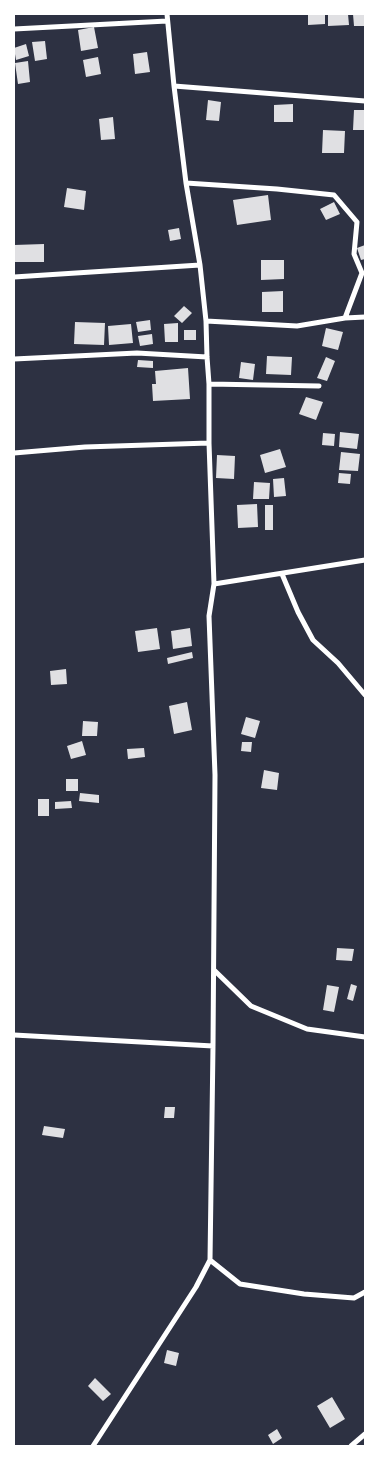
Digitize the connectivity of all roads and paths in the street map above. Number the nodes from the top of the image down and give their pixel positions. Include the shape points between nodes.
1 (167, 14) edge
2 (167, 21) junction
3 (14, 29) edge
4 (174, 86) junction
5 (365, 101) edge
6 (186, 183) junction
7 (200, 265) junction
8 (14, 277) edge
9 (365, 317) edge
10 (345, 318) junction
11 (206, 321) junction
12 (207, 357) junction
13 (14, 359) edge
14 (209, 384) junction
15 (318, 386) dead end
16 (209, 443) junction
17 (14, 453) edge
18 (365, 560) edge
19 (282, 574) junction
20 (214, 584) junction
21 (365, 695) edge
22 (214, 970) junction
23 (14, 1035) edge
24 (365, 1037) edge
25 (214, 1046) junction
26 (210, 1260) junction
27 (365, 1292) edge
28 (365, 1434) edge
29 (93, 1446) edge
30 (351, 1446) edge

1 - 2 street
2 - 3 street
2 - 4 street
4 - 5 street
4 - 6 street
6 - 7 street
6 - 10 street via 334,195 357,222 354,254 362,273
7 - 8 street
7 - 11 street
9 - 10 street
10 - 11 street via 297,326
11 - 12 street
12 - 13 street via 137,353
12 - 14 street
14 - 15 street
14 - 16 street
16 - 17 street
16 - 20 street
18 - 19 street
19 - 20 street
19 - 21 street via 313,640
20 - 22 street via 209,616 215,775
22 - 24 street via 251,1006 307,1029
22 - 25 street
23 - 25 street
25 - 26 street
26 - 27 street via 240,1284 354,1298
26 - 29 street via 196,1287
28 - 30 street

